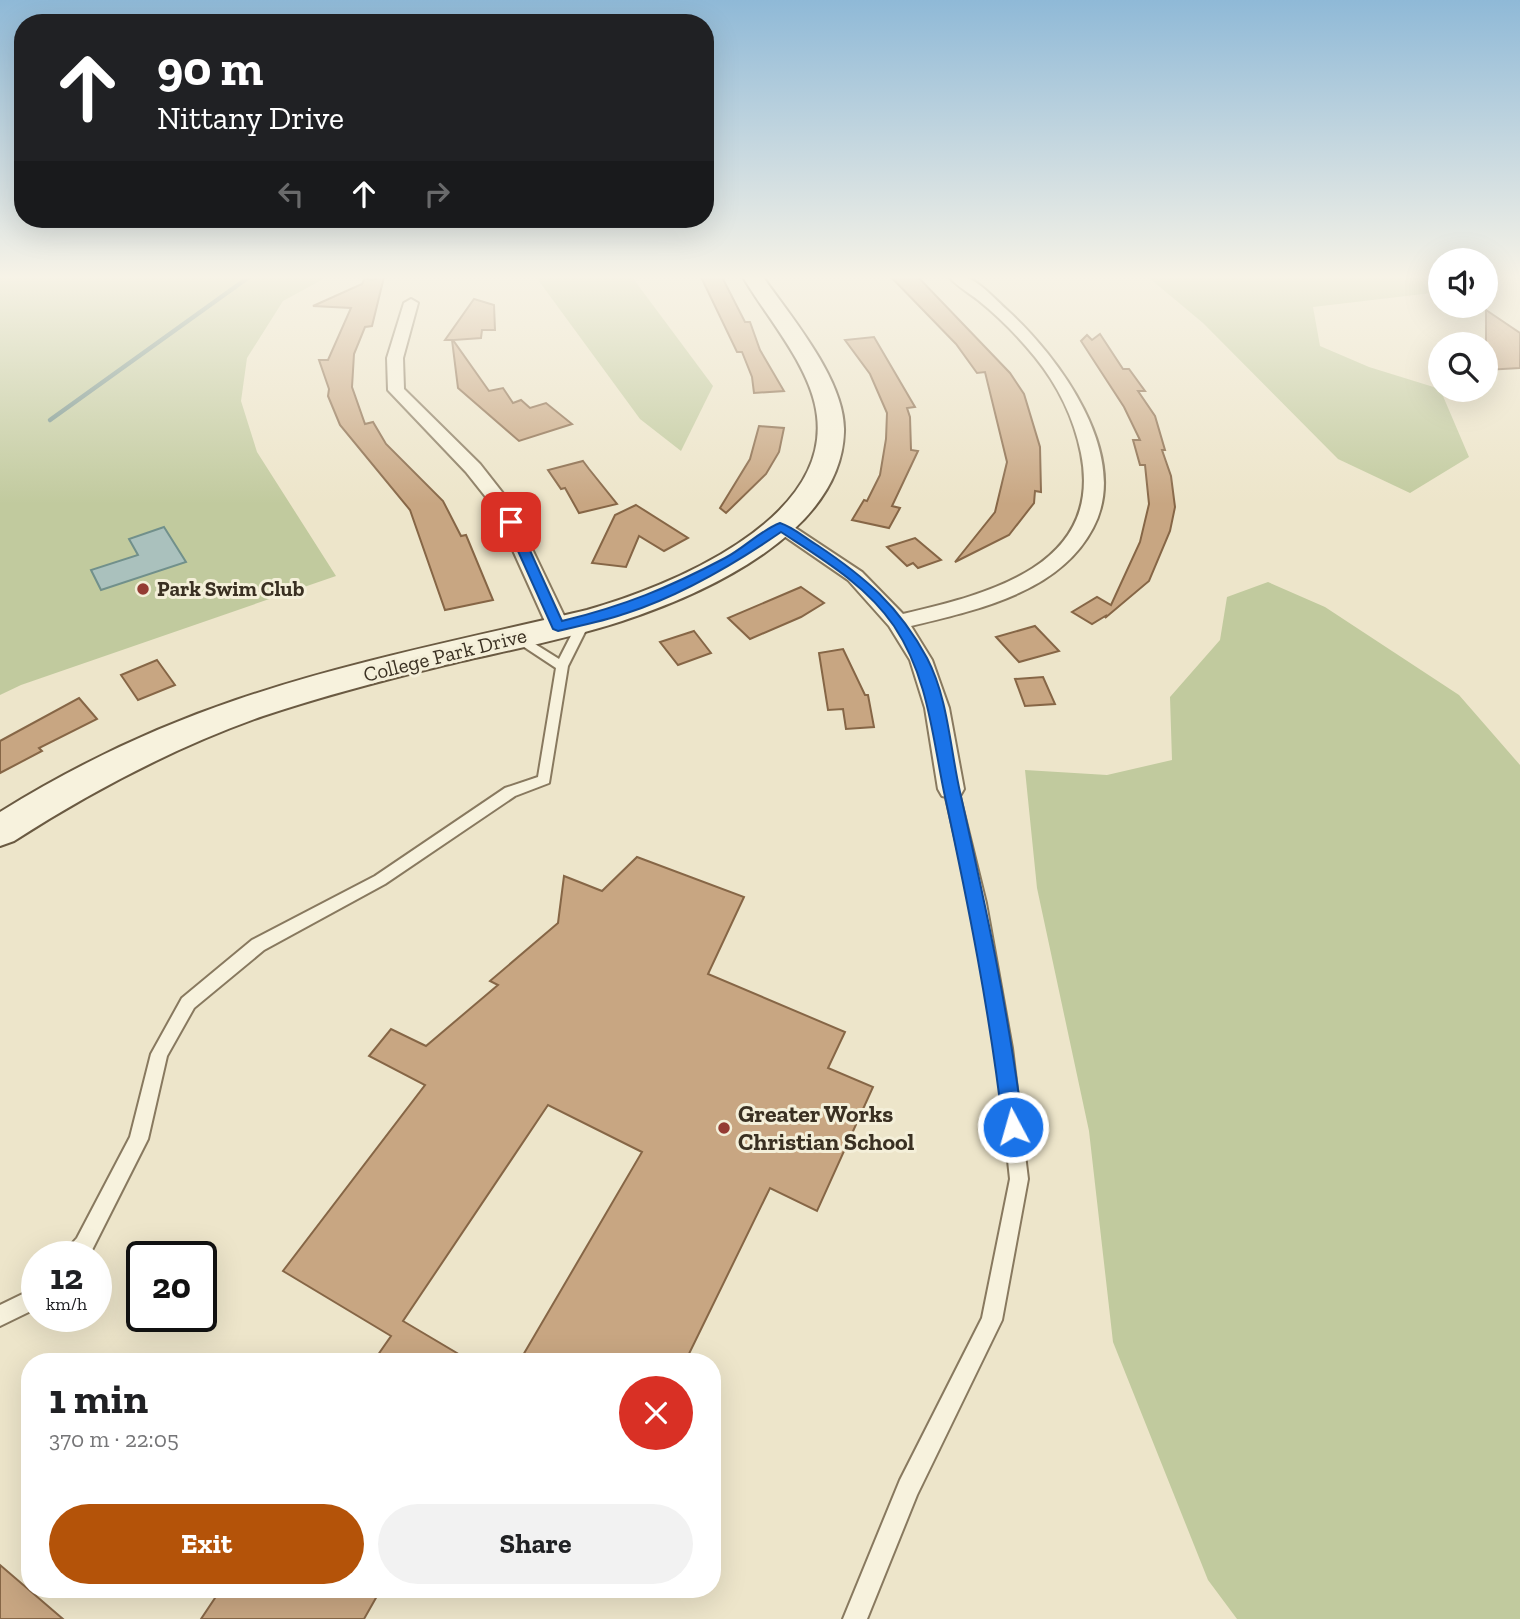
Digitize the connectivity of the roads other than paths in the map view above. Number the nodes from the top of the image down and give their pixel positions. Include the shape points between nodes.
1 (396, 353) edge
2 (801, 353) edge
3 (1036, 353) edge
4 (780, 527) junction
5 (898, 622) junction
6 (571, 623) junction
7 (515, 637) junction
8 (562, 666) junction
9 (951, 789) joint
10 (0, 831) edge
11 (86, 1241) edge
12 (21, 1305) edge
13 (0, 1316) edge
14 (855, 1619) edge

1 - 6 street via 391,376 396,390 473,468 502,505
2 - 4 street, College Park Drive via 827,400 832,428 826,458 808,496
3 - 5 street via 1060,380 1087,439 1094,471 1094,499 1073,545 1054,563 986,600
4 - 5 street via 855,576
4 - 6 street, College Park Drive via 682,586 622,611
5 - 9 street via 921,660 937,708
6 - 7 street, College Park Drive
6 - 8 lane
7 - 8 lane
7 - 10 street, College Park Drive via 288,695 208,723 127,758 52,797
8 - 11 lane via 544,780 510,792 380,880 258,944 188,1003 159,1054 139,1139
9 - 14 lane via 978,902 1004,1048 1019,1179 992,1320 908,1489
12 - 13 lane

